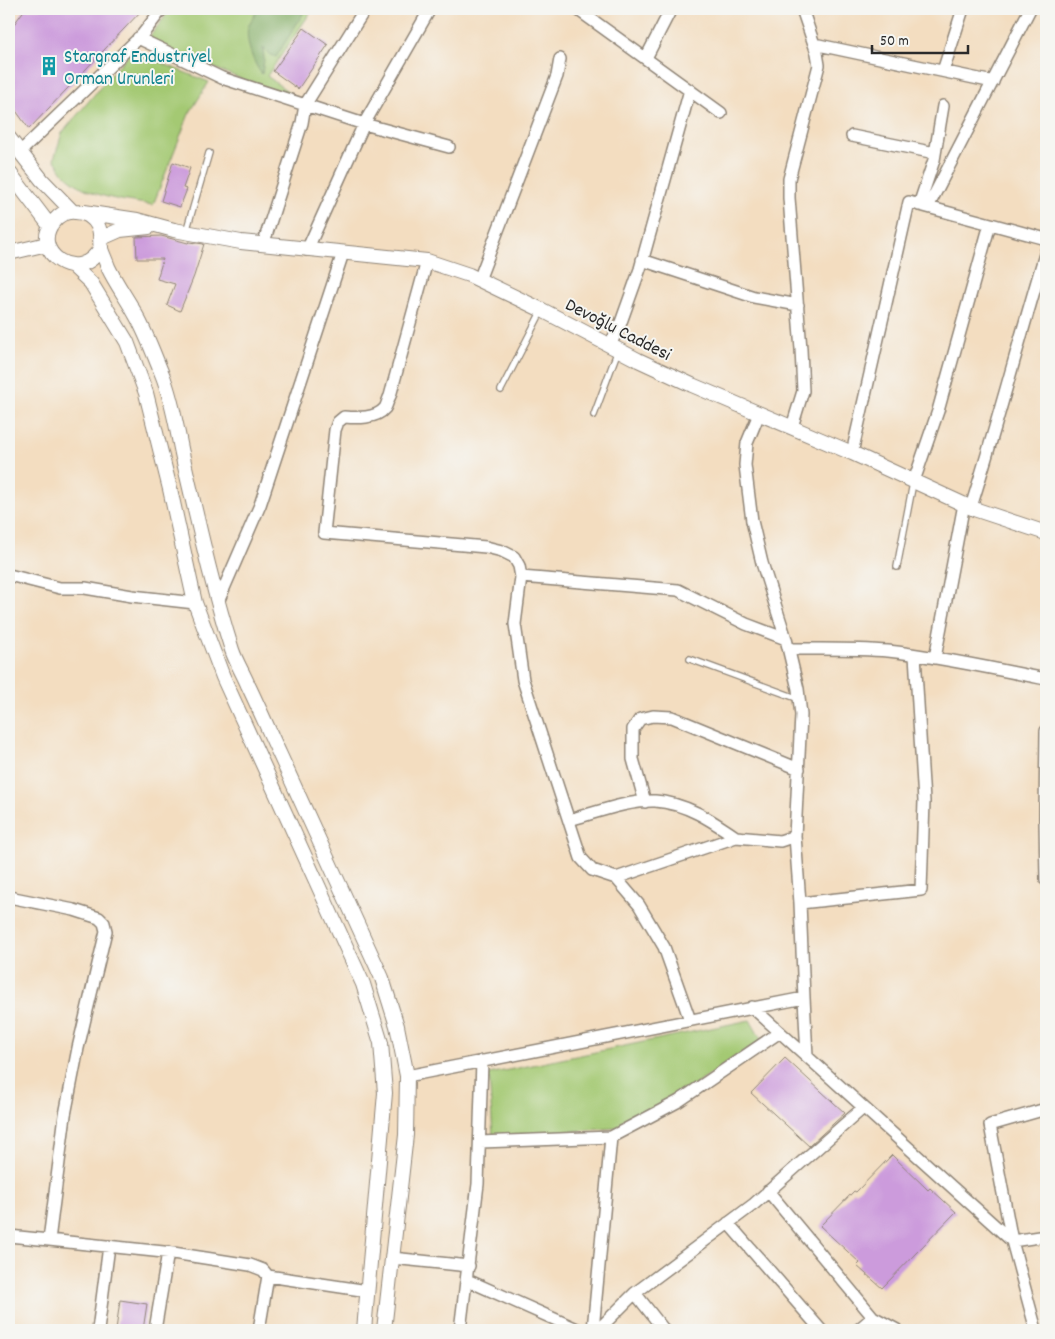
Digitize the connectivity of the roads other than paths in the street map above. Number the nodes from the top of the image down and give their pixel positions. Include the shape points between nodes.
1 (162, 9) edge
2 (366, 9) edge
3 (430, 9) edge
4 (578, 9) edge
5 (671, 9) edge
6 (802, 9) edge
7 (963, 9) edge
8 (1030, 9) edge
9 (138, 38) junction
10 (814, 44) junction
11 (646, 58) junction
12 (560, 59) dead end
13 (943, 71) junction
14 (993, 82) junction
15 (690, 90) junction
16 (305, 105) junction
17 (943, 106) dead end
18 (721, 113) dead end
19 (364, 124) junction
20 (852, 136) dead end
21 (9, 138) edge
22 (449, 147) dead end
23 (20, 152) junction
24 (209, 153) dead end
25 (935, 153) junction
26 (9, 172) edge
27 (924, 206) junction
28 (76, 212) junction
29 (990, 224) junction
30 (50, 226) junction
31 (157, 226) junction
32 (186, 233) junction
33 (1046, 239) edge
34 (101, 242) junction
35 (47, 244) junction
36 (263, 245) junction
37 (307, 250) junction
38 (1046, 251) edge
39 (342, 253) junction
40 (9, 254) edge
41 (642, 260) junction
42 (427, 262) junction
43 (73, 266) junction
44 (479, 280) junction
45 (798, 305) junction
46 (542, 310) junction
47 (614, 348) junction
48 (501, 390) dead end
49 (759, 414) junction
50 (594, 415) dead end
51 (792, 427) junction
52 (852, 453) junction
53 (914, 481) junction
54 (967, 505) junction
55 (1046, 534) edge
56 (897, 567) dead end
57 (9, 575) edge
58 (521, 577) junction
59 (218, 602) junction
60 (194, 603) junction
61 (787, 644) junction
62 (915, 655) junction
63 (935, 658) junction
64 (690, 659) dead end
65 (1046, 679) edge
66 (799, 699) junction
67 (1046, 730) edge
68 (799, 769) junction
69 (645, 802) junction
70 (569, 820) junction
71 (795, 836) junction
72 (736, 837) junction
73 (616, 878) junction
74 (1046, 880) edge
75 (9, 896) edge
76 (800, 903) junction
77 (804, 998) junction
78 (752, 1007) junction
79 (690, 1020) junction
80 (780, 1032) junction
81 (807, 1056) junction
82 (482, 1061) junction
83 (407, 1076) junction
84 (864, 1108) junction
85 (1046, 1109) edge
86 (611, 1137) junction
87 (480, 1142) junction
88 (768, 1191) junction
89 (728, 1223) junction
90 (9, 1236) edge
91 (1046, 1236) edge
92 (49, 1240) junction
93 (1012, 1241) junction
94 (109, 1246) junction
95 (168, 1252) junction
96 (392, 1258) junction
97 (469, 1266) junction
98 (268, 1276) junction
99 (467, 1280) junction
100 (368, 1291) junction
101 (635, 1294) junction
102 (873, 1317) junction
103 (98, 1330) edge
104 (156, 1330) edge
105 (259, 1330) edge
106 (364, 1330) edge
107 (384, 1330) edge
108 (460, 1330) edge
109 (580, 1330) edge
110 (593, 1330) edge
111 (598, 1330) edge
112 (664, 1330) edge
113 (821, 1330) edge
114 (858, 1330) edge
115 (897, 1330) edge
116 (1036, 1330) edge

1 - 9 street
2 - 16 street
3 - 19 street
4 - 11 street
5 - 11 street
6 - 10 street
7 - 13 street
8 - 14 street
9 - 16 street via 222,78
9 - 23 street
10 - 13 street
10 - 45 street via 819,64 789,179
11 - 15 street
12 - 44 street via 557,76
13 - 14 street
14 - 27 street
15 - 18 street
15 - 41 street
16 - 19 street
16 - 36 street
17 - 25 street
19 - 22 street
19 - 37 street
20 - 25 street
21 - 23 street
23 - 28 street via 42,180
24 - 32 lane
25 - 27 street
26 - 30 street
27 - 29 street
27 - 52 street via 908,202
28 - 30 street via 63,214
28 - 31 street, Devoğlu Caddesi via 137,220
28 - 34 street via 89,215 96,221
29 - 33 street
29 - 53 street via 938,411
30 - 35 street
31 - 32 street, Devoğlu Caddesi
31 - 34 street via 120,230
32 - 36 street, Devoğlu Caddesi
34 - 43 street via 90,261
34 - 59 street via 108,268 138,319 166,384
35 - 40 street
35 - 43 street via 57,259
36 - 37 street, Devoğlu Caddesi
37 - 39 street, Devoğlu Caddesi
38 - 54 street via 1005,397
39 - 42 street, Devoğlu Caddesi
39 - 59 street via 260,504
41 - 45 street via 754,297
41 - 47 street
42 - 44 street, Devoğlu Caddesi
42 - 58 street via 384,408 372,416 344,417 338,422 324,532 502,550 514,557
43 - 60 street via 91,282 127,342 146,393
44 - 46 street, Devoğlu Caddesi
45 - 51 street via 803,392
46 - 47 street, Devoğlu Caddesi
46 - 48 lane
47 - 49 street, Devoğlu Caddesi
47 - 50 lane
49 - 51 street, Devoğlu Caddesi
49 - 61 street via 747,443 744,465 762,563
51 - 52 street, Devoğlu Caddesi
52 - 53 street, Devoğlu Caddesi
53 - 54 street, Devoğlu Caddesi
53 - 56 lane
54 - 55 street, Devoğlu Caddesi
54 - 63 street
57 - 60 street via 60,588 85,588
58 - 61 street via 678,590
58 - 70 street via 515,624 523,680
59 - 83 street via 233,652 382,978 397,1026
60 - 100 street via 224,678 363,984 381,1043 385,1092
61 - 62 street
61 - 66 street
62 - 63 street
62 - 76 street via 924,801 921,890
63 - 65 street
64 - 66 lane
66 - 68 street
67 - 74 street
68 - 69 street via 672,718 653,716 640,719 633,729 634,759
68 - 71 street
69 - 70 street
69 - 72 street via 678,805 708,818
70 - 73 street via 581,858 592,870
71 - 72 street via 780,841
71 - 76 street
72 - 73 street
73 - 79 street via 639,905 664,947
75 - 92 street via 99,918 106,931 65,1115
76 - 77 street
77 - 78 street
77 - 81 street
78 - 79 street
78 - 80 street
79 - 82 street
80 - 81 street
80 - 86 street via 679,1101
81 - 84 street
82 - 83 street
82 - 87 street
83 - 96 street via 406,1135
84 - 88 street
84 - 93 street
85 - 93 street via 990,1125
86 - 87 street
86 - 110 street
87 - 97 street
88 - 89 street
88 - 102 street
89 - 101 street
89 - 113 street
90 - 92 street
91 - 93 street
92 - 94 street
93 - 116 street
94 - 95 street
94 - 103 street
95 - 98 street via 250,1265 263,1270
95 - 104 street
96 - 97 street
96 - 107 street
97 - 99 street
98 - 100 street
98 - 105 street
99 - 108 street
99 - 109 street
100 - 106 street
101 - 111 street
101 - 112 street
102 - 114 street
102 - 115 street

